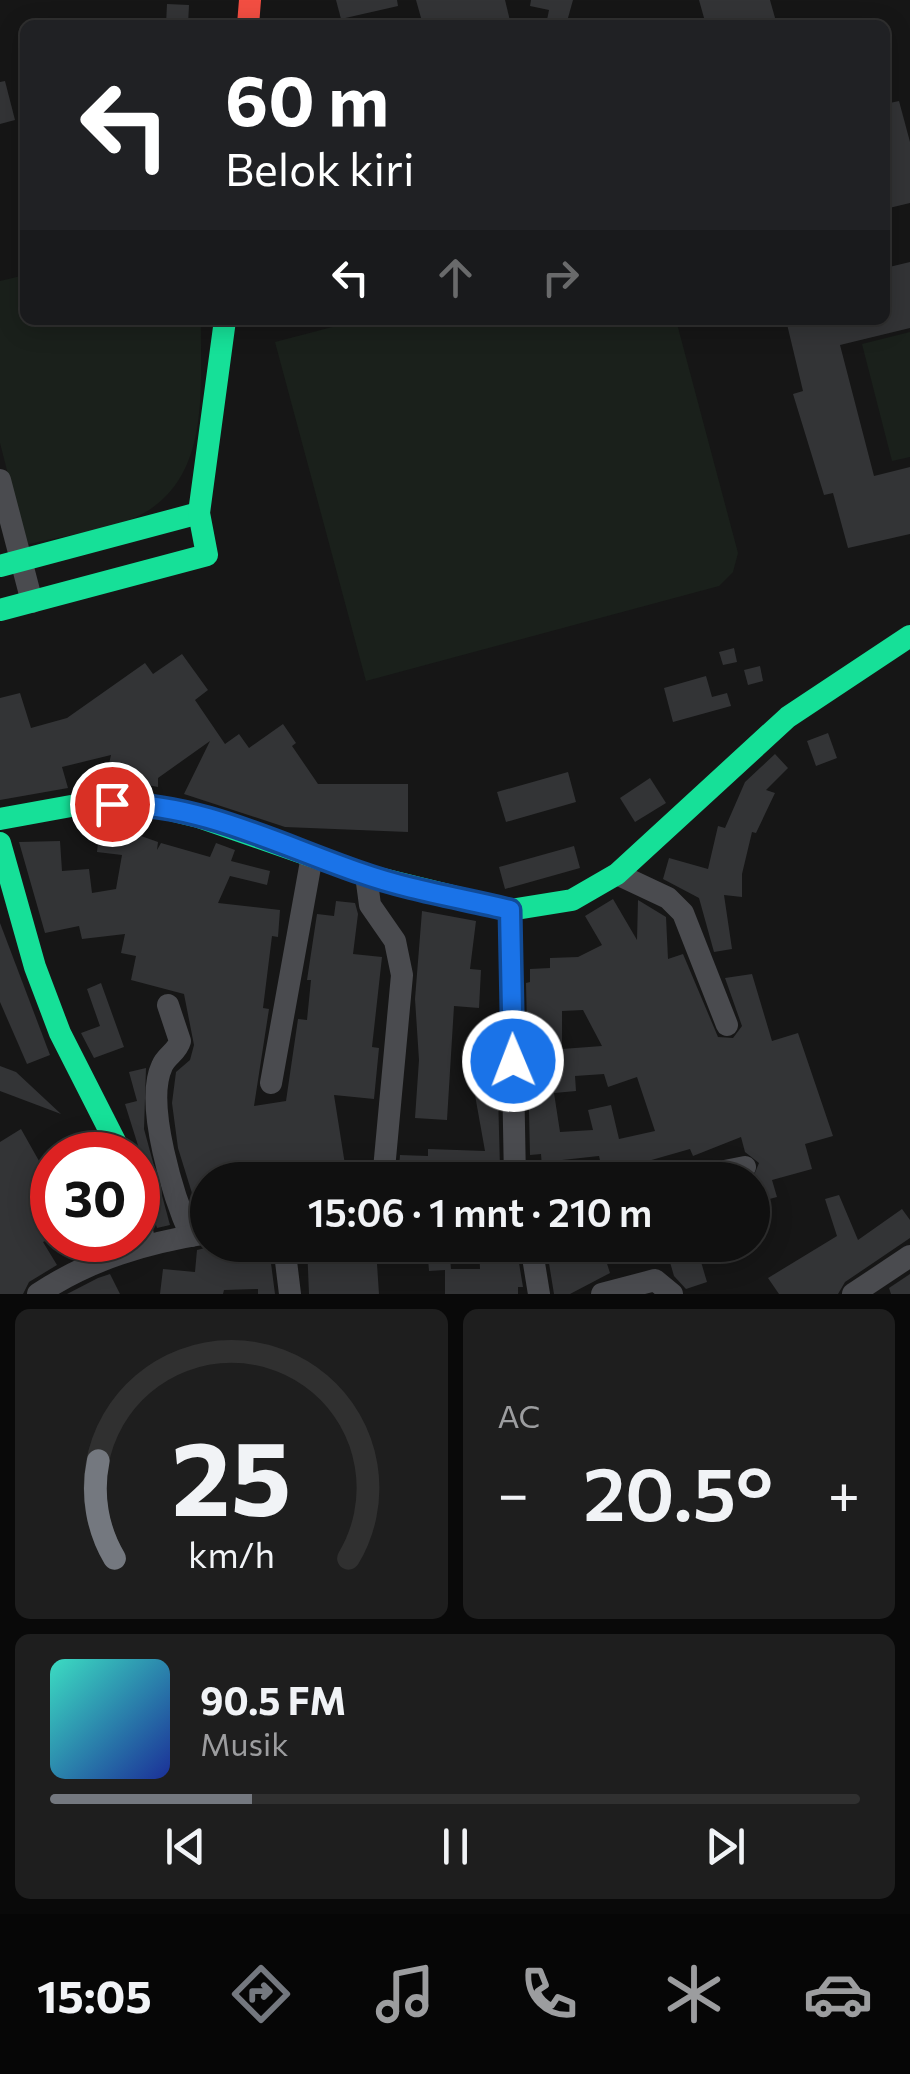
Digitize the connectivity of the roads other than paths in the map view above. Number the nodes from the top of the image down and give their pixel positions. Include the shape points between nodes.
1 (224, 325) edge
2 (0, 480) edge
3 (199, 513) junction
4 (10, 564) edge
5 (32, 602) junction
6 (0, 610) edge
7 (910, 636) edge
8 (0, 819) edge
9 (0, 842) edge
10 (312, 856) junction
11 (616, 874) junction
12 (366, 875) junction
13 (510, 910) junction
14 (168, 1006) dead end
15 (727, 1025) dead end
16 (270, 1083) dead end
17 (110, 1132) edge
18 (385, 1162) edge
19 (515, 1162) edge
20 (190, 1219) edge
21 (190, 1236) edge
22 (160, 1241) edge
23 (910, 1256) edge
24 (96, 1262) edge
25 (286, 1262) edge
26 (534, 1262) edge
27 (38, 1294) edge
28 (290, 1294) edge
29 (540, 1294) edge
30 (602, 1294) edge
31 (672, 1294) edge
32 (853, 1294) edge

1 - 3 street
2 - 4 street
3 - 4 street
3 - 5 street via 207,555
4 - 5 street
5 - 6 street
7 - 11 street via 788,718
8 - 10 street via 82,804 142,803
9 - 17 street via 60,1033
10 - 12 street
10 - 16 street
11 - 13 street via 572,900
11 - 15 street via 668,898 683,913
12 - 13 street
12 - 18 street via 370,905 395,941 402,975
13 - 19 street
14 - 20 street via 180,1041 162,1064 160,1128 174,1191
21 - 22 street
23 - 32 street
24 - 27 street
25 - 28 street
26 - 29 street
30 - 31 street via 655,1280

